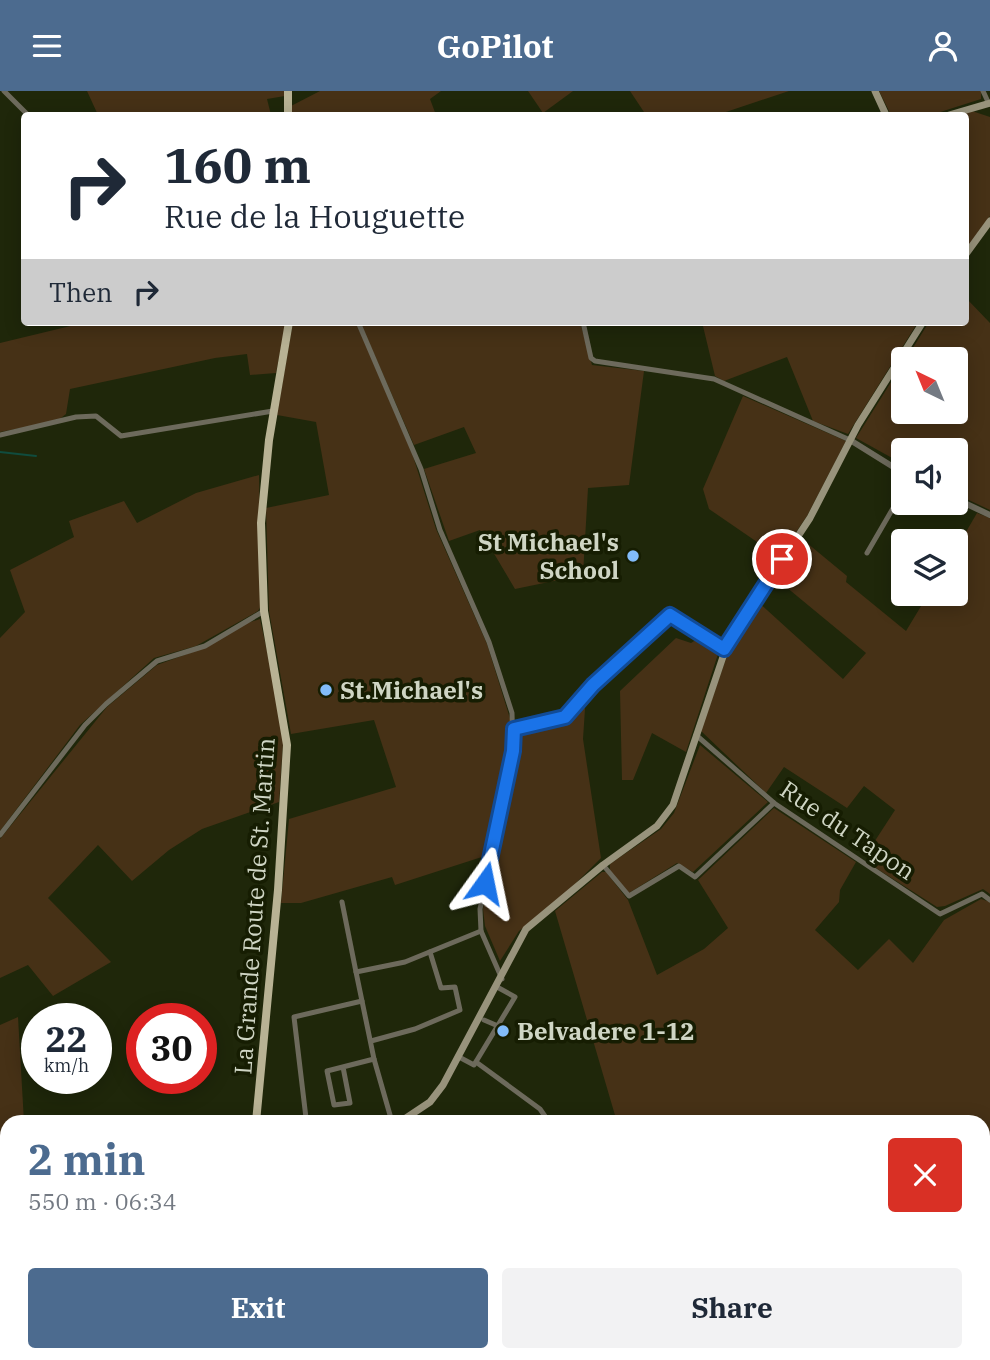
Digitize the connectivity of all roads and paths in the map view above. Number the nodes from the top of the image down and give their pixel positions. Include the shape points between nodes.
1 (4, 91) edge
2 (288, 91) edge
3 (875, 91) edge
4 (983, 91) edge
5 (990, 104) edge
6 (25, 112) edge
7 (288, 112) edge
8 (886, 112) edge
9 (960, 112) edge
10 (990, 221) edge
11 (969, 250) edge
12 (288, 326) edge
13 (360, 326) edge
14 (584, 326) edge
15 (921, 326) edge
16 (274, 411) junction
17 (0, 435) edge
18 (850, 440) junction
19 (891, 466) edge
20 (968, 505) edge
21 (891, 512) edge
22 (990, 515) edge
23 (867, 553) dead end
24 (264, 611) junction
25 (724, 649) junction
26 (514, 729) junction
27 (696, 735) junction
28 (774, 803) junction
29 (0, 835) edge
30 (603, 865) junction
31 (990, 900) edge
32 (342, 902) dead end
33 (481, 931) junction
34 (430, 952) junction
35 (356, 972) junction
36 (502, 979) junction
37 (497, 987) junction
38 (362, 1001) junction
39 (484, 1020) dead end
40 (498, 1026) junction
41 (371, 1041) junction
42 (458, 1057) junction
43 (374, 1059) junction
44 (476, 1062) junction
45 (343, 1067) junction
46 (257, 1115) edge
47 (306, 1115) edge
48 (390, 1115) edge
49 (412, 1115) edge
50 (544, 1115) edge

1 - 6 street
2 - 7 main road
3 - 8 main road
4 - 5 street
5 - 9 main road
10 - 11 main road
12 - 16 main road, La Grande Route de St. Martin
13 - 26 street via 489,642
14 - 18 street via 595,361 715,379
15 - 18 main road
16 - 17 street via 121,436 96,416
16 - 24 main road, La Grande Route de St. Martin via 261,523
18 - 19 street
18 - 25 main road via 810,518
20 - 22 street
21 - 23 street
24 - 29 street via 205,646 157,661 106,704
24 - 46 main road, La Grande Route de St. Martin via 287,745
25 - 26 street via 670,615 565,717
25 - 27 main road
26 - 33 street via 480,909
27 - 28 street, Rue du Tapon
27 - 30 main road via 665,817
28 - 30 street via 695,877 679,866 628,895
28 - 31 street, Rue du Tapon via 940,913 982,894
30 - 36 main road via 526,929
32 - 35 street
33 - 34 street
33 - 36 street
34 - 35 street
34 - 41 street via 441,988 455,987 460,1010
35 - 38 street
36 - 37 main road
37 - 40 street via 515,997
37 - 42 main road
38 - 41 street
38 - 47 street via 294,1017
39 - 40 street
40 - 44 street
41 - 43 street
42 - 44 street
42 - 49 main road via 436,1094
43 - 45 street
43 - 48 street
44 - 50 street
45 - 45 street via 350,1103 334,1105 327,1072

